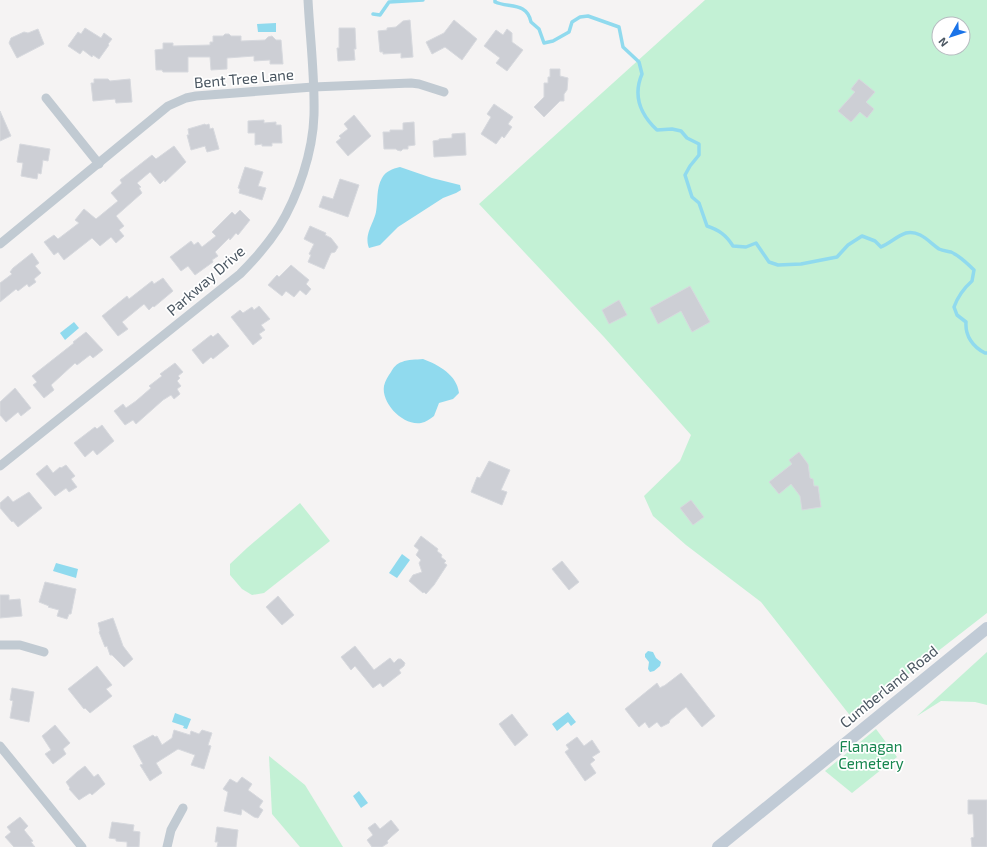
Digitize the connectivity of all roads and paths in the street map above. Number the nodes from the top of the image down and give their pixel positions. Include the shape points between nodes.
1 (308, 0) edge
2 (313, 87) junction
3 (444, 92) dead end
4 (46, 98) dead end
5 (99, 164) junction
6 (0, 244) edge
7 (0, 466) edge
8 (987, 628) edge
9 (0, 645) edge
10 (44, 652) dead end
11 (0, 746) edge
12 (183, 808) dead end
13 (82, 847) edge
14 (167, 847) edge
15 (718, 847) edge

1 - 2 street, Parkway Drive
2 - 3 street, Bent Tree Lane via 411,83
2 - 5 street, Bent Tree Lane via 186,98 168,106
2 - 7 street, Parkway Drive via 314,116 311,138 298,189 279,228 253,260 240,274
4 - 5 street
5 - 6 street, Bent Tree Lane
8 - 15 main road, Cumberland Road
9 - 10 street via 20,645
11 - 13 street
12 - 14 street via 170,830

